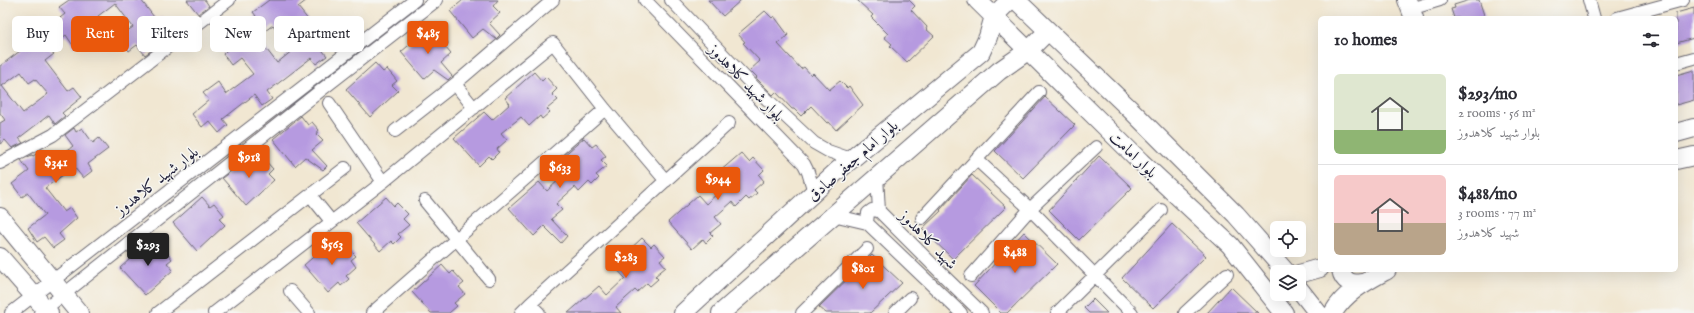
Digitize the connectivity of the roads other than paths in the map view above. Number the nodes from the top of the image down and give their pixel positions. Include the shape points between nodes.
1 (229, 0) edge
2 (415, 0) edge
3 (437, 0) edge
4 (553, 0) edge
5 (645, 0) edge
6 (670, 0) edge
7 (977, 0) edge
8 (1010, 0) edge
9 (1016, 0) edge
10 (1440, 0) edge
11 (1589, 0) edge
12 (1683, 0) edge
13 (1410, 9) edge
14 (994, 16) junction
15 (1593, 16) edge
16 (1624, 16) edge
17 (1048, 31) junction
18 (1029, 50) junction
19 (981, 52) junction
20 (1694, 58) edge
21 (1678, 62) edge
22 (999, 71) junction
23 (455, 84) junction
24 (1039, 92) dead end
25 (329, 103) dead end
26 (474, 108) junction
27 (605, 109) junction
28 (729, 123) dead end
29 (1694, 128) edge
30 (395, 131) dead end
31 (1678, 133) edge
32 (1096, 147) dead end
33 (1694, 156) edge
34 (852, 159) junction
35 (976, 159) junction
36 (1678, 160) edge
37 (0, 163) edge
38 (345, 168) dead end
39 (877, 176) junction
40 (666, 181) junction
41 (383, 182) junction
42 (814, 192) junction
43 (310, 195) junction
44 (425, 201) dead end
45 (1030, 209) junction
46 (1161, 210) dead end
47 (879, 211) junction
48 (833, 215) junction
49 (0, 217) edge
50 (922, 218) dead end
51 (331, 221) junction
52 (867, 223) junction
53 (456, 239) junction
54 (867, 249) dead end
55 (0, 257) edge
56 (1280, 265) edge
57 (1318, 269) edge
58 (1306, 272) edge
59 (1341, 272) edge
60 (1384, 272) edge
61 (1227, 274) dead end
62 (1095, 275) junction
63 (970, 276) dead end
64 (489, 279) dead end
65 (948, 282) junction
66 (1361, 283) junction
67 (1270, 286) edge
68 (57, 288) junction
69 (290, 291) dead end
70 (938, 292) junction
71 (910, 298) dead end
72 (1306, 298) edge
73 (1278, 301) edge
74 (42, 308) edge
75 (534, 309) edge
76 (12, 313) edge
77 (79, 313) edge
78 (158, 313) edge
79 (214, 313) edge
80 (309, 313) edge
81 (372, 313) edge
82 (521, 313) edge
83 (682, 313) edge
84 (721, 313) edge
85 (802, 313) edge
86 (895, 313) edge
87 (961, 313) edge
88 (982, 313) edge
89 (1057, 313) edge
90 (1132, 313) edge
91 (1185, 313) edge
92 (1284, 313) edge
93 (1318, 313) edge
94 (1333, 313) edge

1 - 37 street via 53,135
2 - 68 street, بلوار شهید کلاهدوز
3 - 68 street, بلوار شهید کلاهدوز
4 - 23 street
5 - 42 street, بلوار شهید کلاهدوز via 804,164
6 - 34 street, بلوار شهید کلاهدوز via 756,89 814,144
7 - 14 street, بلوار امامت
8 - 14 street, بلوار امام جعفر صادق
9 - 17 street, بلوار امامت
10 - 13 street
11 - 15 street
12 - 16 street
14 - 18 street, بلوار امامت
14 - 19 street, بلوار امام جعفر صادق
17 - 18 street, بلوار امام جعفر صادق
17 - 56 street, بلوار امامت via 1236,215
18 - 22 street, بلوار امام جعفر صادق
18 - 67 street, بلوار امامت
19 - 22 street via 992,52 997,56 1001,65
19 - 34 street, بلوار امام جعفر صادق
20 - 21 street
22 - 39 street, بلوار امام جعفر صادق
23 - 26 street
23 - 30 street
24 - 35 street
25 - 41 street
26 - 27 street via 553,43
26 - 41 street
27 - 40 street
27 - 53 street
28 - 40 street
29 - 31 street
32 - 45 street
33 - 36 street
34 - 42 street, بلوار امام جعفر صادق
35 - 45 street
35 - 50 street
38 - 43 street
39 - 47 street, شهید کلاهدوز
39 - 48 street, بلوار امام جعفر صادق
40 - 75 street
41 - 51 street
42 - 83 street, بلوار امام جعفر صادق
43 - 51 street
43 - 78 street
44 - 53 street
45 - 62 street
45 - 63 street
46 - 62 street
47 - 52 street via 872,210 868,213
47 - 65 street, شهید کلاهدوز
48 - 52 street
48 - 84 street, بلوار امام جعفر صادق
49 - 68 street
51 - 79 street
52 - 70 street, شهید کلاهدوز
53 - 64 street
53 - 81 street
54 - 85 street
55 - 74 street
57 - 58 street
59 - 66 street via 1346,281
60 - 66 street
61 - 91 street
62 - 89 street
62 - 90 street
65 - 70 street
65 - 88 street, شهید کلاهدوز
66 - 94 street
68 - 74 street, بلوار شهید کلاهدوز
68 - 74 street, بلوار شهید کلاهدوز
68 - 77 street
69 - 80 street
70 - 87 street, شهید کلاهدوز
71 - 86 street
72 - 93 street
73 - 92 street, بلوار امامت
74 - 76 street, بلوار شهید کلاهدوز
75 - 82 street

